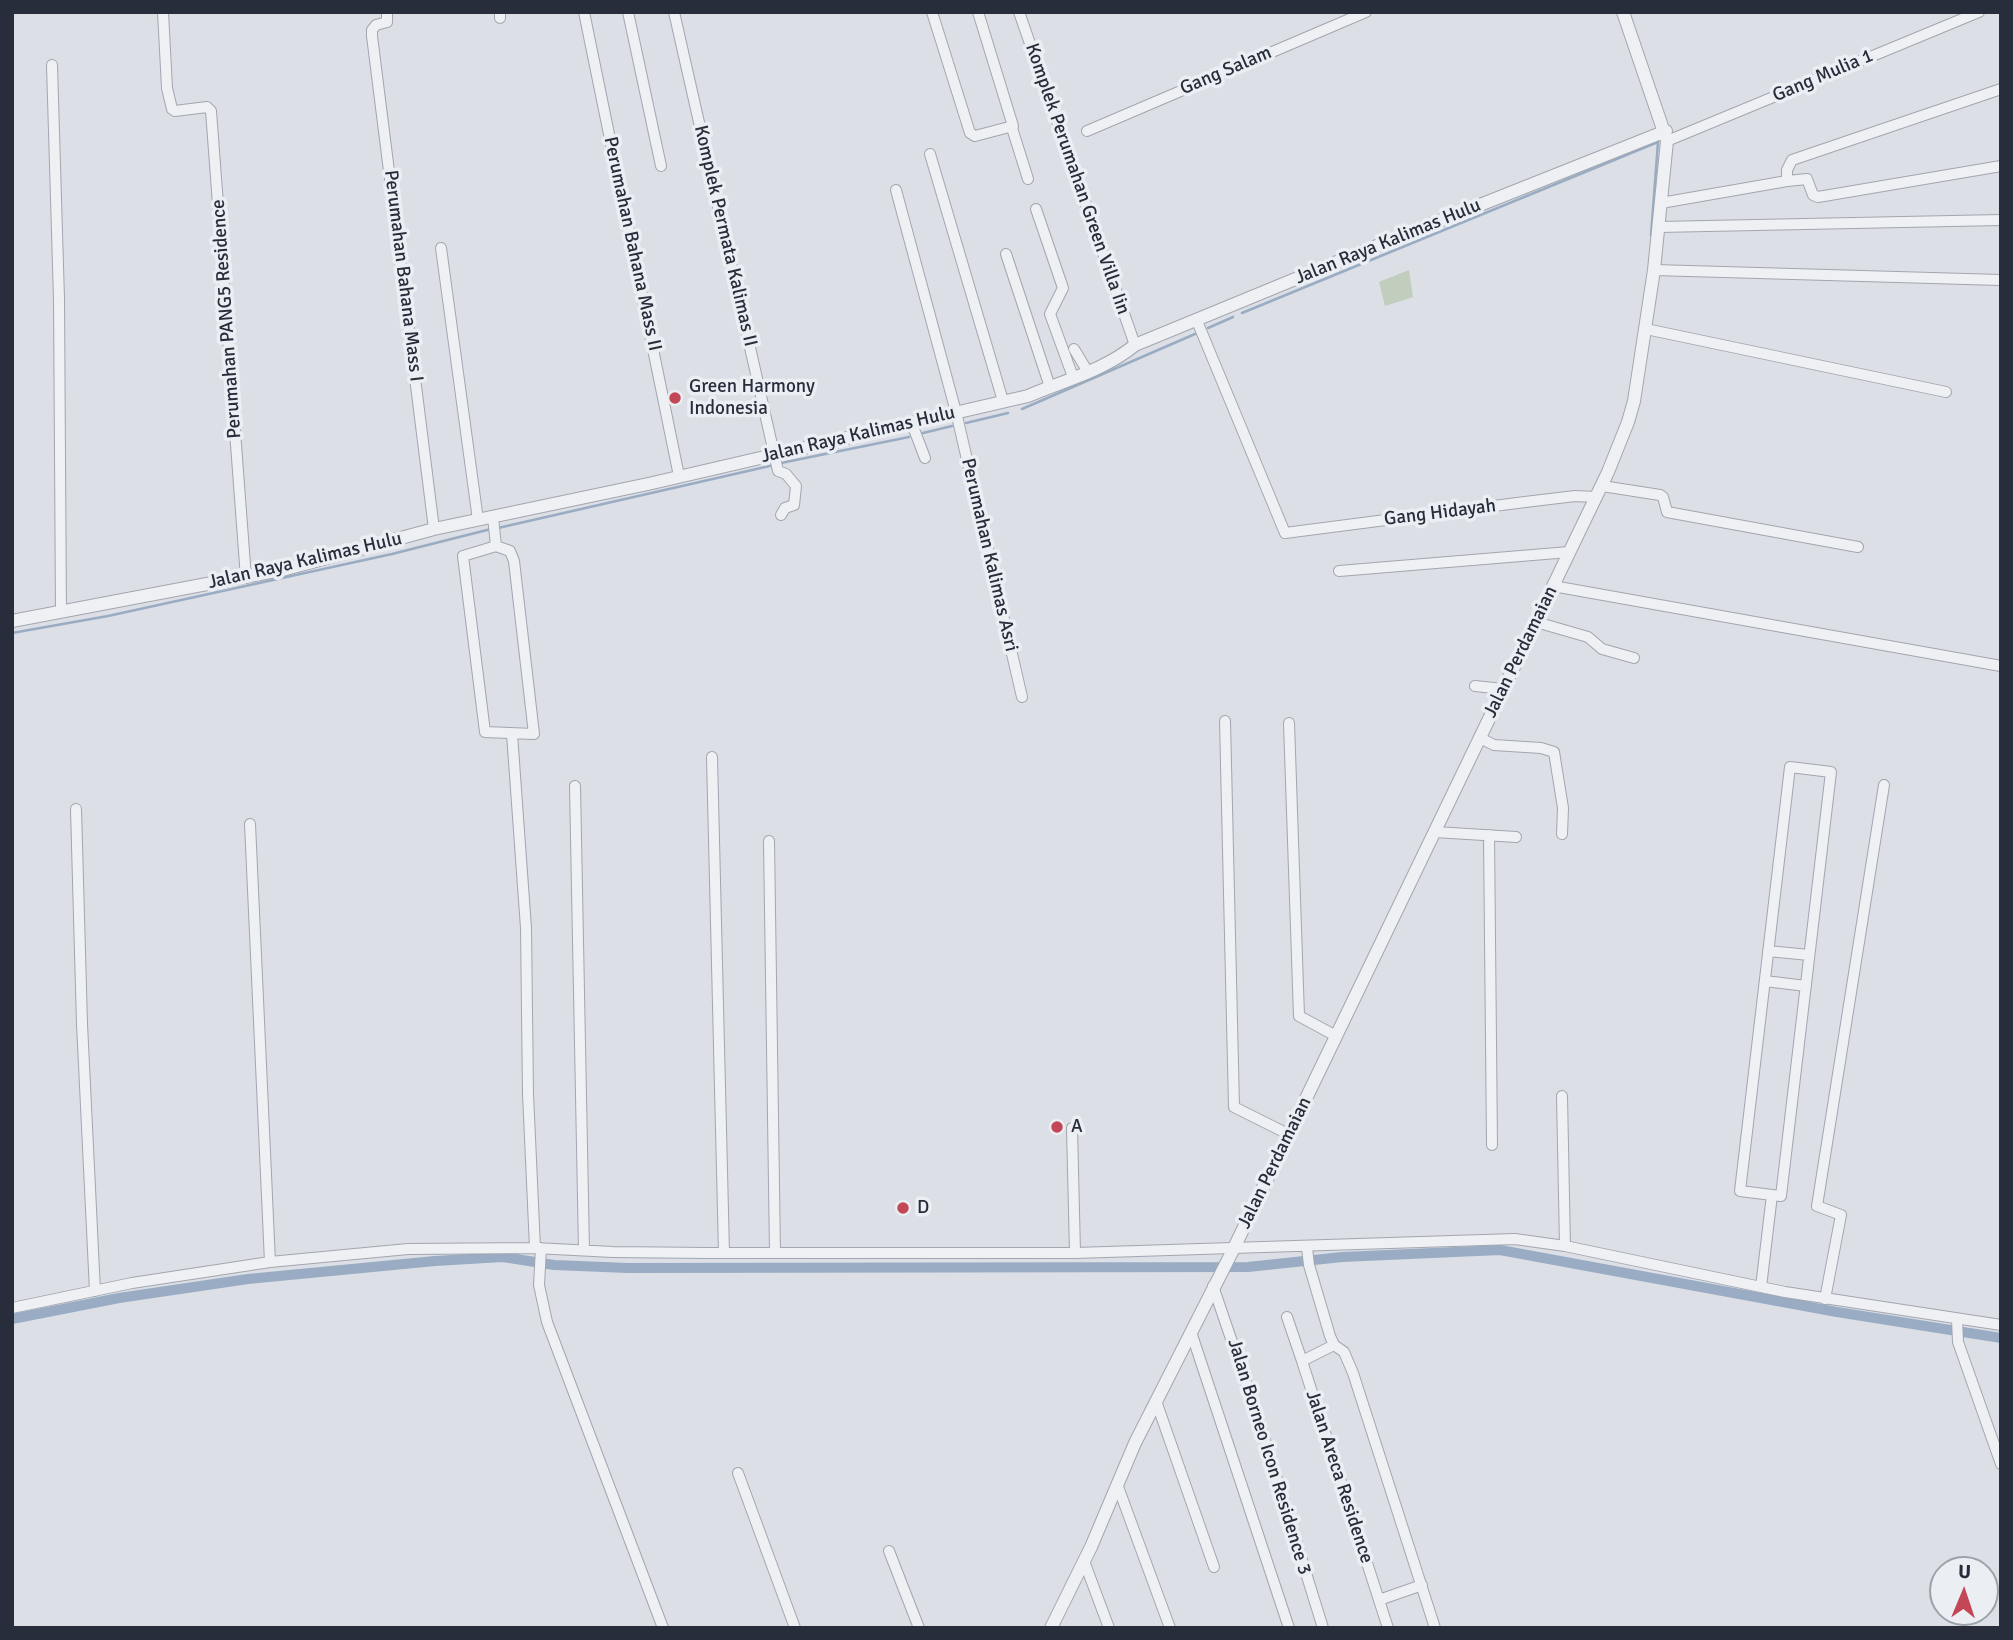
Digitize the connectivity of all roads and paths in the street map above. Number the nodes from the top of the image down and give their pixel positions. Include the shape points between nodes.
1 (163, 12) edge
2 (387, 12) edge
3 (584, 12) edge
4 (628, 12) edge
5 (674, 12) edge
6 (932, 12) edge
7 (978, 12) edge
8 (1019, 12) edge
9 (1366, 12) edge
10 (1623, 12) edge
11 (1979, 12) edge
12 (52, 65) dead end
13 (2001, 89) edge
14 (1012, 128) junction
15 (1087, 131) dead end
16 (1666, 136) junction
17 (930, 154) dead end
18 (661, 166) dead end
19 (2001, 166) edge
20 (1028, 179) dead end
21 (1787, 181) junction
22 (896, 190) dead end
23 (1661, 203) junction
24 (1036, 209) dead end
25 (2001, 220) edge
26 (1658, 227) junction
27 (442, 248) dead end
28 (1006, 254) dead end
29 (1654, 270) junction
30 (2001, 280) edge
31 (1197, 321) junction
32 (1646, 329) junction
33 (1135, 345) junction
34 (1074, 349) dead end
35 (1088, 372) junction
36 (1073, 377) junction
37 (1050, 387) junction
38 (1946, 392) dead end
39 (1003, 401) junction
40 (956, 412) junction
41 (912, 424) junction
42 (925, 458) dead end
43 (776, 461) junction
44 (680, 477) junction
45 (1599, 491) junction
46 (781, 515) dead end
47 (478, 520) junction
48 (494, 525) junction
49 (434, 529) junction
50 (496, 546) junction
51 (1858, 547) dead end
52 (1569, 552) junction
53 (1339, 571) dead end
54 (246, 578) junction
55 (1553, 586) junction
56 (61, 612) junction
57 (12, 621) edge
58 (1536, 622) junction
59 (1634, 658) dead end
60 (2001, 666) edge
61 (1475, 686) dead end
62 (1503, 690) junction
63 (1022, 697) dead end
64 (1225, 721) dead end
65 (1289, 723) dead end
66 (512, 734) junction
67 (1480, 738) junction
68 (712, 757) dead end
69 (1884, 785) dead end
70 (575, 786) dead end
71 (76, 809) dead end
72 (250, 824) dead end
73 (1436, 832) junction
74 (1562, 834) dead end
75 (1489, 835) junction
76 (1516, 837) dead end
77 (769, 841) dead end
78 (1768, 951) junction
79 (1810, 955) junction
80 (1765, 981) junction
81 (1806, 986) junction
82 (1336, 1036) junction
83 (1562, 1096) dead end
84 (1072, 1128) dead end
85 (1289, 1134) junction
86 (1492, 1145) dead end
87 (1772, 1195) junction
88 (1564, 1247) junction
89 (538, 1250) junction
90 (584, 1250) junction
91 (724, 1253) junction
92 (775, 1253) junction
93 (1075, 1254) junction
94 (1230, 1254) junction
95 (1307, 1257) junction
96 (270, 1262) junction
97 (1213, 1286) junction
98 (1761, 1287) junction
99 (95, 1291) junction
100 (1825, 1299) junction
101 (12, 1308) edge
102 (1287, 1317) dead end
103 (1957, 1323) junction
104 (2001, 1325) edge
105 (1191, 1332) junction
106 (1334, 1345) junction
107 (1302, 1361) junction
108 (1156, 1401) junction
109 (2001, 1464) edge
110 (738, 1473) dead end
111 (1117, 1485) junction
112 (889, 1551) dead end
113 (1084, 1561) junction
114 (1214, 1567) dead end
115 (1422, 1585) junction
116 (1379, 1600) junction
117 (663, 1628) edge
118 (795, 1628) edge
119 (919, 1628) edge
120 (1051, 1628) edge
121 (1109, 1628) edge
122 (1170, 1628) edge
123 (1289, 1628) edge
124 (1323, 1628) edge
125 (1388, 1628) edge
126 (1435, 1628) edge

1 - 54 street, Perumahan PANG5 Residence via 170,105 175,110 207,107 211,111
2 - 49 street, Perumahan Bahana Mass I via 387,22 376,25 372,36
3 - 44 street, Perumahan Bahana Mass II
4 - 18 street
5 - 43 street, Komplek Permata Kalimas II
6 - 14 street via 970,133 975,136
7 - 14 street
8 - 33 street, Komplek Perumahan Green Villa Iin
9 - 15 street, Gang Salam
10 - 16 street, Jalan Perdamaian
11 - 16 street, Gang Mulia 1
12 - 56 street
13 - 21 street via 1792,160
14 - 20 street
16 - 23 street, Jalan Perdamaian
16 - 31 street, Jalan Raya Kalimas Hulu via 1344,259
17 - 39 street
19 - 21 street via 1818,197 1807,179
21 - 23 street
22 - 40 street, Perumahan Kalimas Asri
23 - 26 street, Jalan Perdamaian
24 - 36 street via 1063,288 1050,314
25 - 26 street
26 - 29 street, Jalan Perdamaian
27 - 47 street
28 - 37 street
29 - 30 street
29 - 32 street, Jalan Perdamaian
31 - 33 street, Jalan Raya Kalimas Hulu
31 - 45 street, Gang Hidayah via 1285,533
32 - 38 street
32 - 45 street, Jalan Perdamaian via 1629,422
33 - 35 street, Jalan Raya Kalimas Hulu
34 - 35 street
35 - 36 street, Jalan Raya Kalimas Hulu
36 - 37 street, Jalan Raya Kalimas Hulu
37 - 39 street, Jalan Raya Kalimas Hulu
39 - 40 street, Jalan Raya Kalimas Hulu
40 - 41 street, Jalan Raya Kalimas Hulu
40 - 63 street, Perumahan Kalimas Asri
41 - 42 street
41 - 43 street, Jalan Raya Kalimas Hulu
43 - 44 street, Jalan Raya Kalimas Hulu
43 - 46 street via 778,471 796,486 794,505
44 - 48 street, Jalan Raya Kalimas Hulu
45 - 51 street, Gang Hidayah via 1660,495 1670,513
45 - 52 street, Jalan Perdamaian
47 - 48 street, Jalan Raya Kalimas Hulu
47 - 49 street, Jalan Raya Kalimas Hulu
48 - 50 street
49 - 54 street, Jalan Raya Kalimas Hulu
50 - 66 street via 510,551 514,561 534,734
50 - 66 street via 463,556 485,732
52 - 53 street
52 - 55 street, Jalan Perdamaian
54 - 56 street, Jalan Raya Kalimas Hulu
55 - 58 street, Jalan Perdamaian
55 - 60 street
56 - 57 street, Jalan Raya Kalimas Hulu
58 - 59 street via 1588,637 1602,649
58 - 62 street, Jalan Perdamaian
61 - 62 street
62 - 67 street, Jalan Perdamaian
64 - 85 street via 1234,1107
65 - 82 street via 1299,1016
66 - 89 street via 526,928 528,1094
67 - 73 street, Jalan Perdamaian
67 - 74 street via 1494,745 1554,752 1563,808
68 - 91 street
69 - 100 street via 1817,1206 1841,1215
70 - 90 street
71 - 99 street
72 - 96 street
73 - 75 street
73 - 82 street, Jalan Perdamaian
75 - 76 street
75 - 86 street
77 - 92 street
78 - 79 street
78 - 79 street via 1790,767 1831,772
78 - 80 street
79 - 81 street
80 - 81 street
80 - 87 street via 1740,1191
81 - 87 street via 1781,1196
82 - 85 street, Jalan Perdamaian
83 - 88 street
84 - 93 street
85 - 94 street, Jalan Perdamaian
87 - 98 street
88 - 95 street via 1515,1239 1401,1241
88 - 98 street
89 - 90 street
89 - 96 street via 408,1249
89 - 117 street via 547,1322
90 - 91 street
91 - 92 street
92 - 93 street
93 - 94 street
94 - 95 street
94 - 97 street, Jalan Perdamaian
95 - 106 street
96 - 99 street
97 - 105 street, Jalan Perdamaian
97 - 124 street, Jalan Borneo Icon Residence 3
98 - 100 street
99 - 101 street
100 - 103 street
102 - 107 street, Jalan Areca Residence
103 - 104 street
103 - 109 street via 1958,1342
105 - 108 street, Jalan Perdamaian
105 - 123 street, Jalan Borneo Icon Residence 3
106 - 107 street
106 - 115 street via 1344,1352 1353,1373
107 - 116 street, Jalan Areca Residence
108 - 111 street, Jalan Perdamaian
108 - 114 street
110 - 118 street
111 - 113 street, Jalan Perdamaian
111 - 122 street
112 - 119 street
113 - 120 street, Jalan Perdamaian
113 - 121 street
115 - 116 street
115 - 126 street
116 - 125 street, Jalan Areca Residence

